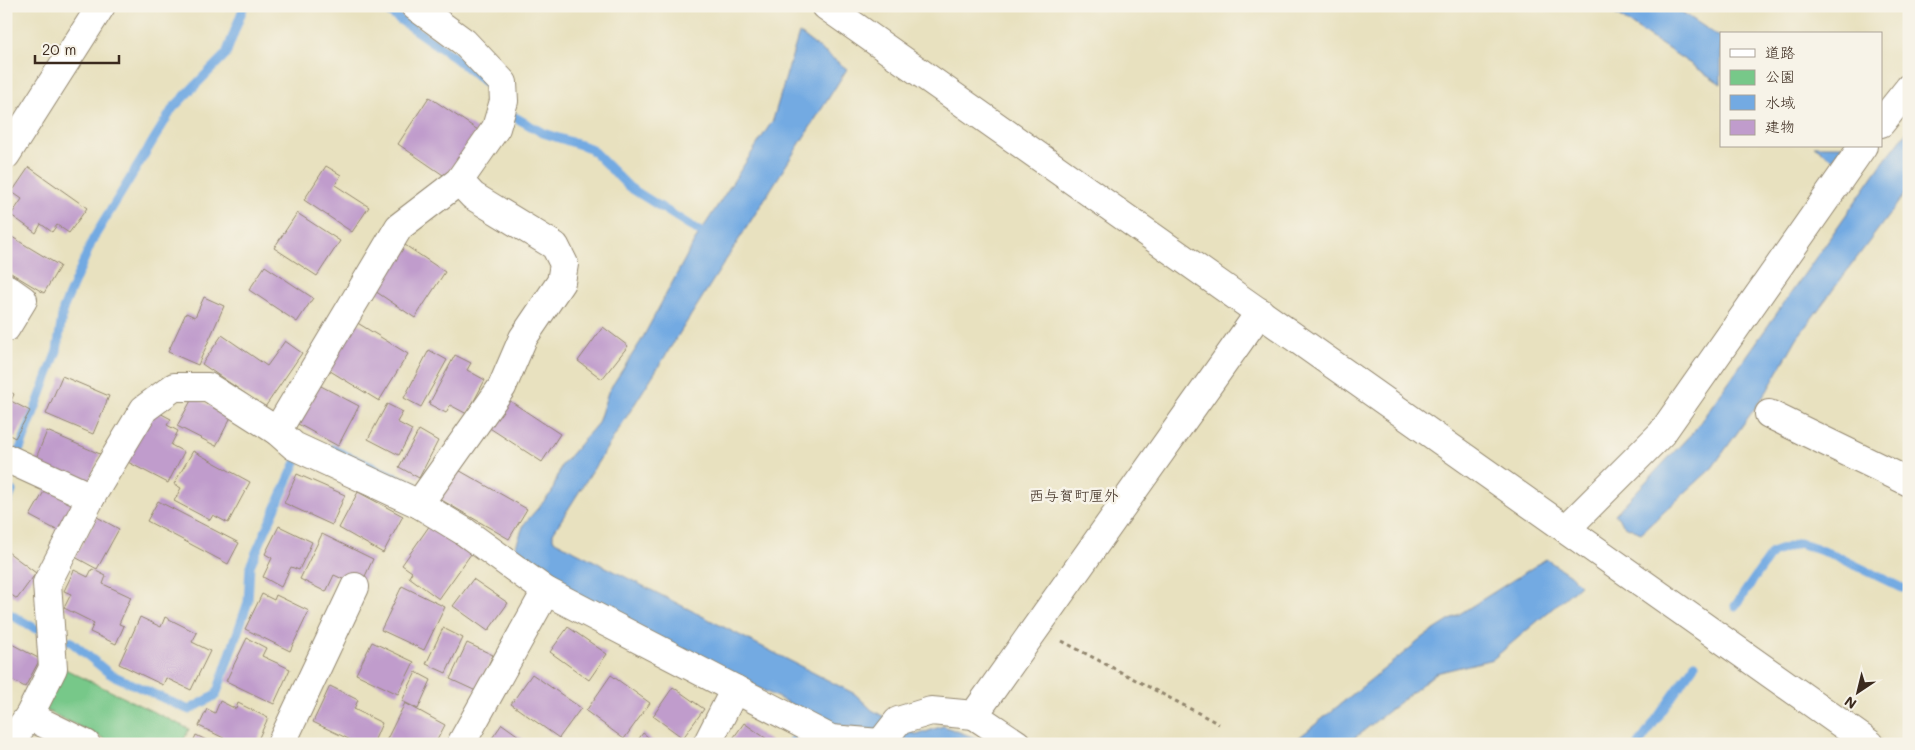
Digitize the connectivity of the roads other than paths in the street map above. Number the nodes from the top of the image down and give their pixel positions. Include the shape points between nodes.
1 (101, 6) edge
2 (415, 6) edge
3 (826, 6) edge
4 (1909, 88) edge
5 (1882, 122) edge
6 (1862, 148) edge
7 (6, 155) edge
8 (459, 181) junction
9 (6, 288) edge
10 (1260, 312) junction
11 (6, 328) edge
12 (1769, 414) dead end
13 (277, 431) junction
14 (6, 458) edge
15 (1909, 482) edge
16 (91, 497) junction
17 (419, 504) junction
18 (1567, 528) junction
19 (355, 587) dead end
20 (546, 591) junction
21 (736, 689) junction
22 (29, 716) junction
23 (974, 716) junction
24 (880, 743) edge
25 (9, 744) edge
26 (86, 744) edge
27 (281, 744) edge
28 (461, 744) edge
29 (707, 744) edge
30 (1017, 744) edge
31 (1870, 744) edge

1 - 7 street
2 - 8 street via 464,42 503,83 504,101 496,128
3 - 10 street
4 - 5 street
6 - 18 street via 1662,433
8 - 13 street via 398,227
8 - 17 street via 473,196 555,246 564,264 561,282 523,338 502,387
9 - 11 street via 23,300
10 - 18 street
10 - 23 street
12 - 15 street
13 - 16 street via 208,387 174,387 144,409
13 - 17 street via 294,446
14 - 16 street
16 - 22 street via 47,583 53,668
17 - 20 street via 465,532
18 - 31 street
19 - 27 street
20 - 21 street
20 - 28 street
21 - 24 street via 831,738
21 - 29 street
22 - 25 street
22 - 26 street
23 - 24 street via 931,711 898,721
23 - 30 street

